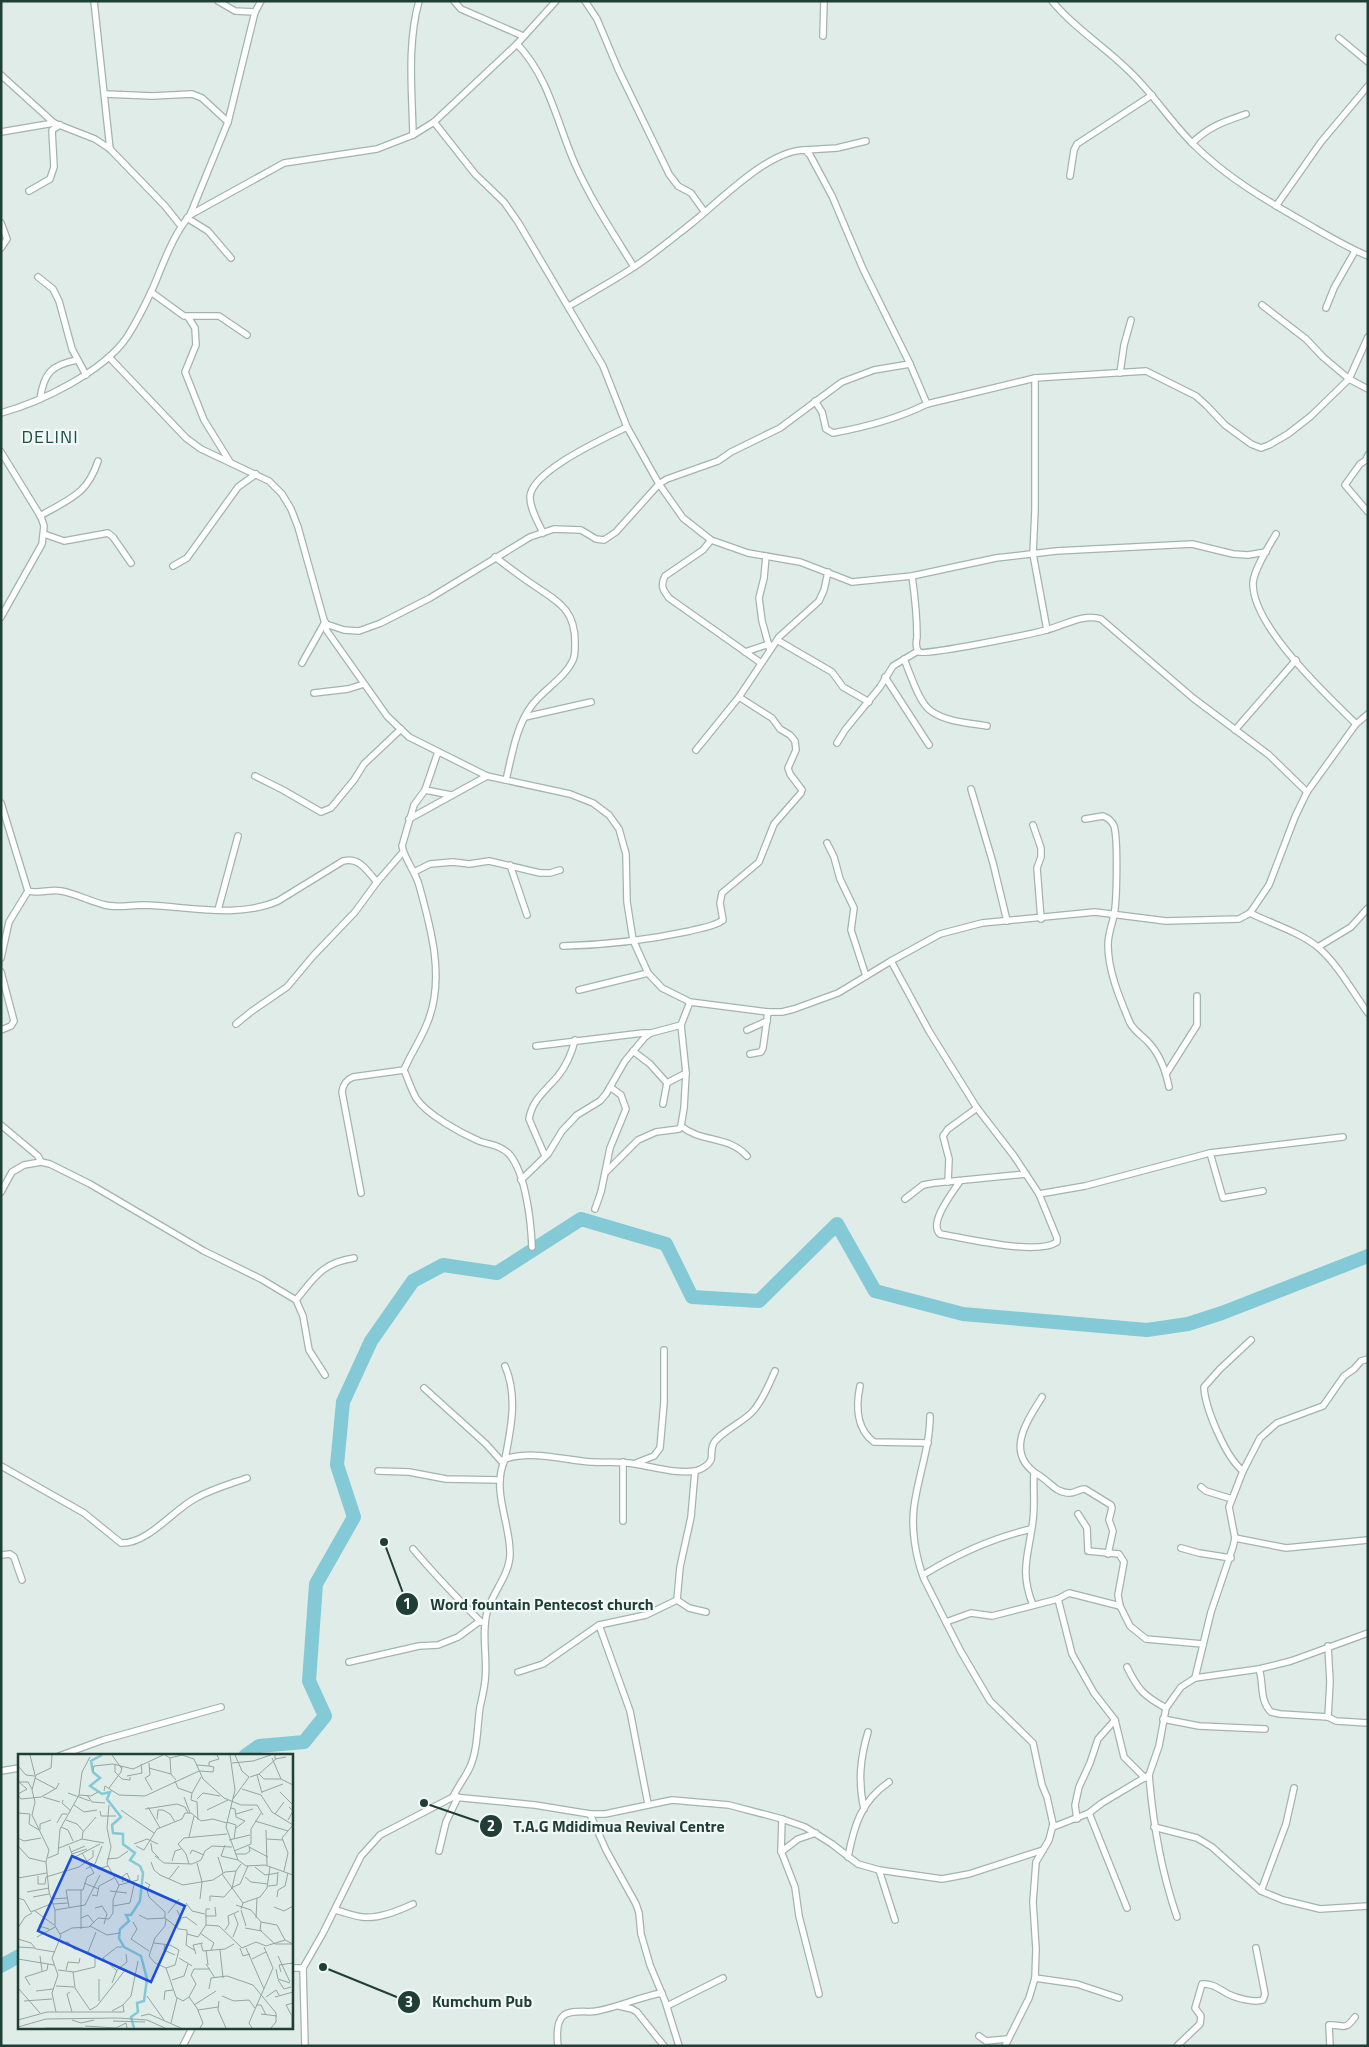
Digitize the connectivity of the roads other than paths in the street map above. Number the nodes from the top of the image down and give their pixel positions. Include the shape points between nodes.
1 (94, 1) edge
2 (218, 1) edge
3 (261, 1) edge
4 (419, 1) edge
5 (454, 1) edge
6 (556, 1) edge
7 (585, 1) edge
8 (824, 1) edge
9 (1052, 1) edge
10 (255, 12) junction
11 (522, 36) junction
12 (823, 36) dead end
13 (1339, 38) dead end
14 (517, 44) junction
15 (1368, 62) edge
16 (1, 75) edge
17 (1368, 86) edge
18 (105, 94) junction
19 (1152, 95) junction
20 (1246, 114) dead end
21 (228, 122) junction
22 (434, 122) junction
23 (57, 124) junction
24 (1, 132) edge
25 (413, 135) junction
26 (866, 141) dead end
27 (1192, 143) junction
28 (110, 149) junction
29 (805, 150) junction
30 (1070, 176) dead end
31 (29, 191) dead end
32 (1276, 206) junction
33 (704, 211) junction
34 (188, 217) junction
35 (1, 223) edge
36 (181, 226) junction
37 (1, 248) edge
38 (1355, 251) junction
39 (1368, 256) edge
40 (231, 258) dead end
41 (634, 267) junction
42 (38, 277) dead end
43 (151, 292) junction
44 (1262, 304) dead end
45 (569, 306) junction
46 (1326, 308) dead end
47 (188, 317) junction
48 (1131, 320) dead end
49 (247, 335) dead end
50 (1368, 337) edge
51 (109, 357) junction
52 (77, 360) junction
53 (910, 364) junction
54 (1120, 373) junction
55 (86, 375) junction
56 (1035, 378) junction
57 (1348, 379) junction
58 (1368, 389) edge
59 (40, 399) junction
60 (815, 401) junction
61 (927, 404) junction
62 (1, 413) edge
63 (627, 427) junction
64 (1, 452) edge
65 (1368, 455) edge
66 (98, 461) dead end
67 (230, 462) junction
68 (256, 474) junction
69 (659, 484) junction
70 (1368, 512) edge
71 (40, 516) junction
72 (543, 533) junction
73 (44, 534) junction
74 (1276, 534) dead end
75 (711, 540) junction
76 (1266, 552) junction
77 (1032, 554) junction
78 (766, 556) junction
79 (495, 557) junction
80 (131, 563) dead end
81 (173, 566) dead end
82 (828, 572) junction
83 (912, 576) junction
84 (1, 602) edge
85 (6, 609) junction
86 (1, 617) edge
87 (325, 623) junction
88 (1047, 630) junction
89 (777, 640) junction
90 (769, 647) junction
91 (918, 651) junction
92 (745, 652) junction
93 (904, 659) junction
94 (1296, 660) junction
95 (302, 663) dead end
96 (761, 663) junction
97 (885, 677) junction
98 (364, 684) junction
99 (314, 693) dead end
100 (739, 697) junction
101 (591, 702) dead end
102 (869, 702) junction
103 (1368, 714) edge
104 (525, 717) junction
105 (1356, 724) junction
106 (987, 726) dead end
107 (401, 729) junction
108 (1235, 730) junction
109 (837, 743) dead end
110 (930, 745) dead end
111 (696, 750) dead end
112 (438, 752) junction
113 (255, 776) dead end
114 (487, 776) junction
115 (506, 780) junction
116 (971, 788) dead end
117 (425, 790) junction
118 (1308, 792) junction
119 (451, 795) junction
120 (1, 803) edge
121 (409, 819) junction
122 (1085, 819) dead end
123 (1033, 825) dead end
124 (238, 836) dead end
125 (827, 843) dead end
126 (403, 852) junction
127 (510, 864) junction
128 (560, 870) dead end
129 (414, 872) junction
130 (377, 882) junction
131 (28, 890) junction
132 (1368, 908) edge
133 (218, 910) junction
134 (1250, 913) junction
135 (1115, 914) junction
136 (527, 915) dead end
137 (1041, 918) junction
138 (1007, 921) junction
139 (633, 940) junction
140 (563, 946) dead end
141 (1318, 947) junction
142 (1, 958) edge
143 (891, 961) junction
144 (1, 972) edge
145 (648, 974) junction
146 (866, 976) junction
147 (579, 990) dead end
148 (1197, 996) dead end
149 (690, 1002) junction
150 (768, 1012) junction
151 (1368, 1013) edge
152 (767, 1021) junction
153 (236, 1024) dead end
154 (681, 1025) junction
155 (1, 1030) edge
156 (747, 1030) dead end
157 (651, 1033) junction
158 (574, 1040) junction
159 (536, 1046) dead end
160 (633, 1051) junction
161 (750, 1054) dead end
162 (404, 1070) junction
163 (686, 1073) junction
164 (1166, 1074) junction
165 (667, 1083) junction
166 (610, 1087) junction
167 (1169, 1087) dead end
168 (663, 1104) dead end
169 (977, 1108) junction
170 (1, 1125) edge
171 (681, 1126) junction
172 (1343, 1137) dead end
173 (1210, 1153) junction
174 (545, 1156) junction
175 (747, 1156) dead end
176 (41, 1162) junction
177 (604, 1173) junction
178 (1026, 1174) junction
179 (521, 1180) junction
180 (960, 1181) junction
181 (948, 1182) junction
182 (1263, 1191) dead end
183 (1, 1192) edge
184 (361, 1193) dead end
185 (1039, 1194) junction
186 (905, 1199) dead end
187 (595, 1209) dead end
188 (532, 1247) dead end
189 (354, 1258) dead end
190 (296, 1300) junction
191 (1251, 1340) dead end
192 (664, 1350) dead end
193 (1368, 1359) edge
194 (505, 1366) dead end
195 (775, 1371) dead end
196 (325, 1376) dead end
197 (860, 1386) dead end
198 (424, 1388) dead end
199 (1042, 1396) dead end
200 (930, 1416) dead end
201 (928, 1443) junction
202 (504, 1461) junction
203 (623, 1462) junction
204 (635, 1464) junction
205 (1, 1466) edge
206 (378, 1471) dead end
207 (695, 1471) junction
208 (1243, 1471) junction
209 (1034, 1473) junction
210 (247, 1478) dead end
211 (500, 1480) junction
212 (1202, 1487) dead end
213 (1232, 1499) junction
214 (1078, 1514) dead end
215 (623, 1521) dead end
216 (1031, 1529) junction
217 (1235, 1538) junction
218 (1368, 1540) edge
219 (1181, 1548) dead end
220 (413, 1549) dead end
221 (1108, 1554) junction
222 (1, 1555) edge
223 (1231, 1558) junction
224 (923, 1575) junction
225 (22, 1580) dead end
226 (1058, 1599) junction
227 (677, 1600) junction
228 (1032, 1605) junction
229 (1120, 1606) junction
230 (706, 1612) dead end
231 (946, 1622) junction
232 (482, 1623) junction
233 (599, 1625) junction
234 (1368, 1632) edge
235 (1203, 1644) junction
236 (1328, 1646) junction
237 (349, 1662) dead end
238 (1127, 1667) dead end
239 (1259, 1669) junction
240 (518, 1672) dead end
241 (1194, 1678) junction
242 (221, 1707) dead end
243 (1166, 1708) junction
244 (1328, 1717) junction
245 (1163, 1719) junction
246 (1115, 1720) junction
247 (1368, 1723) edge
248 (1266, 1728) dead end
249 (868, 1732) dead end
250 (64, 1754) edge
251 (18, 1768) edge
252 (1, 1772) edge
253 (1147, 1776) junction
254 (889, 1782) dead end
255 (1294, 1788) dead end
256 (456, 1797) junction
257 (648, 1804) junction
258 (864, 1809) junction
259 (1089, 1813) junction
260 (590, 1814) junction
261 (782, 1819) junction
262 (1077, 1819) junction
263 (1053, 1827) junction
264 (1154, 1827) junction
265 (816, 1833) junction
266 (1043, 1850) junction
267 (439, 1851) dead end
268 (781, 1852) junction
269 (848, 1857) junction
270 (879, 1870) junction
271 (1261, 1891) junction
272 (413, 1904) dead end
273 (1368, 1906) edge
274 (1127, 1908) dead end
275 (335, 1910) junction
276 (1177, 1917) dead end
277 (895, 1920) dead end
278 (1256, 1948) dead end
279 (292, 1968) edge
280 (303, 1968) junction
281 (723, 1978) dead end
282 (1035, 1978) junction
283 (662, 1993) junction
284 (819, 1994) dead end
285 (1119, 1998) dead end
286 (619, 2006) junction
287 (667, 2006) junction
288 (1356, 2017) dead end
289 (191, 2030) edge
290 (979, 2036) dead end
291 (1006, 2043) edge
292 (183, 2046) edge
293 (305, 2046) edge
294 (558, 2046) edge
295 (664, 2046) edge
296 (679, 2046) edge
297 (1177, 2046) edge
298 (1330, 2046) edge

1 - 18 street
2 - 10 street via 235,11
3 - 10 street
4 - 25 street via 411,43
5 - 11 street via 461,9
6 - 11 street
7 - 33 street via 669,174 678,186 691,193
8 - 12 street
9 - 19 street via 1086,35 1128,69
10 - 21 street
11 - 14 street
13 - 15 street
14 - 22 street
14 - 41 street via 535,66 591,197
16 - 23 street
17 - 32 street via 1321,142
18 - 21 street via 192,94 202,98
18 - 28 street
19 - 27 street
19 - 30 street via 1077,144
20 - 27 street via 1205,130
21 - 34 street
22 - 25 street
22 - 45 street via 474,174 504,202
23 - 24 street
23 - 28 street via 95,139
23 - 31 street via 52,130 54,167 50,179
25 - 34 street via 377,149 284,164
26 - 29 street via 837,148
27 - 32 street via 1218,168
28 - 36 street
29 - 33 street via 794,150 747,176
29 - 53 street via 832,196 863,269
32 - 38 street
33 - 41 street
34 - 36 street
34 - 40 street via 208,231
35 - 37 street via 7,239
36 - 43 street
38 - 39 street
38 - 46 street
41 - 45 street
42 - 52 street via 53,289 59,300
43 - 47 street
43 - 51 street via 127,337
44 - 57 street via 1306,339
45 - 63 street via 603,366
47 - 49 street via 219,316
47 - 67 street via 195,328 196,345 185,372 204,420
48 - 54 street
50 - 57 street
51 - 55 street
51 - 67 street via 186,438
52 - 55 street
52 - 59 street via 59,365 48,373 43,380
53 - 60 street via 874,370 842,382
53 - 61 street
54 - 56 street
54 - 57 street via 1146,371 1179,387 1208,406 1225,426 1261,448 1288,434 1311,416
55 - 59 street
56 - 61 street
56 - 77 street
57 - 58 street
59 - 62 street
60 - 61 street via 826,429 833,433 890,419
60 - 69 street via 780,428 718,461
63 - 69 street
63 - 72 street via 584,449 539,479 530,497
64 - 71 street
65 - 70 street via 1345,485
66 - 71 street via 87,486
67 - 68 street
68 - 81 street via 238,487 187,558
68 - 87 street via 269,481 291,509
69 - 72 street via 616,532 604,540 581,530
69 - 75 street via 683,518
71 - 73 street
72 - 79 street
73 - 80 street via 64,541 108,533
73 - 85 street via 42,544
74 - 76 street
75 - 78 street
75 - 92 street via 703,550 665,576 663,590 669,598
76 - 77 street via 1233,554 1192,544 1170,544
76 - 94 street via 1253,582 1256,596 1273,635
77 - 83 street
77 - 88 street
78 - 82 street via 800,562
78 - 90 street via 759,598
79 - 87 street via 430,598 381,623 359,631
79 - 104 street via 555,598 571,618 574,658
82 - 83 street via 852,582
82 - 89 street via 819,601
83 - 91 street via 918,614
84 - 85 street
85 - 86 street
87 - 95 street
87 - 98 street via 327,631
88 - 91 street via 940,652 922,654
88 - 108 street via 1083,618 1094,616 1101,619
89 - 90 street
89 - 102 street via 832,672 844,687
90 - 92 street
90 - 96 street
91 - 93 street
92 - 96 street
93 - 97 street
93 - 106 street via 930,710 954,720
94 - 105 street
94 - 108 street
96 - 100 street
97 - 102 street
97 - 110 street
98 - 99 street
98 - 107 street via 387,716
100 - 111 street
100 - 139 street via 772,718 795,741 796,750 788,768 801,793 774,824 759,862 722,893 723,920 686,932
101 - 104 street
102 - 109 street
103 - 105 street
104 - 115 street
105 - 118 street
107 - 112 street via 409,737
107 - 113 street via 364,764 326,811 321,812
108 - 118 street via 1269,755
112 - 114 street
112 - 117 street
114 - 115 street
114 - 119 street
115 - 139 street via 570,794 593,802 609,814 619,829 626,854
116 - 138 street via 994,863
117 - 119 street
117 - 121 street
118 - 134 street via 1269,885
119 - 121 street
120 - 131 street
121 - 126 street
122 - 135 street via 1103,816 1114,827 1117,870
123 - 137 street via 1041,848 1037,868
124 - 133 street
125 - 146 street via 854,908 851,930
126 - 129 street
126 - 130 street
127 - 128 street via 540,873
127 - 129 street via 453,862 430,864
127 - 136 street
129 - 162 street via 432,941 436,978 428,1022
130 - 133 street via 359,861 343,861 270,904
130 - 153 street via 287,987
131 - 133 street via 35,893 53,890 72,893 110,906
131 - 142 street via 9,922
132 - 141 street via 1351,927
134 - 135 street via 1239,919 1166,921
134 - 141 street
135 - 137 street via 1095,912
135 - 164 street via 1108,946 1112,970 1130,1023 1149,1042
137 - 138 street
138 - 143 street via 982,923 940,934
139 - 140 street
139 - 145 street
141 - 151 street via 1335,965
143 - 146 street
143 - 169 street via 915,1007
144 - 155 street via 14,1021
145 - 147 street
145 - 149 street via 662,988
146 - 150 street via 838,993 808,1005
148 - 164 street via 1197,1025
149 - 150 street
149 - 154 street
150 - 152 street
152 - 156 street
152 - 161 street via 761,1052
154 - 157 street
154 - 163 street
157 - 158 street
157 - 160 street
158 - 159 street
158 - 174 street via 562,1070 539,1096 530,1113 529,1119
160 - 165 street
160 - 166 street
162 - 179 street via 417,1099 426,1109 460,1132 502,1148 516,1163
162 - 184 street via 353,1077 342,1087
163 - 165 street
163 - 171 street
164 - 167 street
165 - 168 street
166 - 174 street via 600,1101 578,1115 562,1131
166 - 177 street via 621,1095 626,1108
169 - 178 street
169 - 181 street via 943,1136 950,1159
170 - 176 street
171 - 175 street via 689,1132 732,1143
171 - 177 street via 638,1140
172 - 173 street
173 - 182 street via 1223,1198
173 - 185 street via 1086,1186
174 - 179 street
176 - 183 street via 24,1165 12,1172
176 - 190 street via 90,1184 164,1229 261,1278
177 - 187 street
178 - 180 street
178 - 185 street
179 - 188 street via 531,1222
180 - 181 street
180 - 185 street via 940,1213 937,1231 1012,1247 1038,1247 1057,1242
181 - 186 street via 922,1185
189 - 190 street via 329,1264
190 - 196 street via 303,1316 309,1350
191 - 208 street via 1204,1387 1216,1427 1233,1461
192 - 204 street via 660,1448 654,1456
193 - 208 street via 1360,1361 1344,1376 1323,1406 1288,1418 1268,1430 1260,1438
194 - 202 street via 513,1396
195 - 207 street via 754,1410 717,1438 709,1464
197 - 201 street via 858,1414 870,1439 874,1442
198 - 202 street
199 - 209 street via 1022,1432 1020,1443 1023,1459
200 - 201 street
201 - 224 street via 913,1523
202 - 203 street via 511,1457 547,1456
202 - 211 street
203 - 204 street
203 - 215 street
204 - 207 street
205 - 210 street via 84,1514 120,1543 133,1542 154,1530 194,1499
206 - 211 street via 409,1472 446,1479
207 - 227 street
208 - 213 street
209 - 216 street
209 - 221 street via 1053,1489 1070,1493 1085,1489 1111,1505 1109,1520 1113,1531
211 - 232 street via 510,1553 507,1572
212 - 213 street
213 - 217 street via 1229,1507
214 - 221 street via 1086,1528 1088,1551
216 - 224 street via 984,1543
216 - 228 street via 1025,1578
217 - 218 street via 1286,1548
217 - 223 street
219 - 223 street
220 - 232 street
221 - 229 street via 1118,1554 1124,1562 1118,1595
222 - 225 street via 14,1557
223 - 235 street
224 - 231 street
226 - 228 street
226 - 229 street via 1069,1593
226 - 246 street via 1072,1654 1094,1693
227 - 230 street via 689,1608
227 - 233 street via 640,1617
228 - 231 street via 992,1616 970,1613
229 - 235 street via 1130,1626 1146,1639
231 - 263 street via 990,1700 1033,1743
232 - 237 street via 438,1646 418,1646
232 - 256 street via 485,1682 474,1754
233 - 240 street via 543,1664
233 - 257 street via 630,1711
234 - 236 street
235 - 241 street
236 - 239 street
236 - 244 street
238 - 243 street via 1143,1694
239 - 241 street
239 - 244 street via 1263,1679 1262,1691 1271,1712
241 - 243 street via 1181,1687
242 - 250 street
243 - 245 street
244 - 247 street via 1336,1722
245 - 248 street via 1199,1726
245 - 253 street via 1159,1746
246 - 253 street via 1124,1757
246 - 262 street via 1098,1739 1079,1787 1075,1805
249 - 258 street via 859,1782
251 - 252 street
253 - 259 street
253 - 264 street
254 - 258 street via 873,1795
255 - 271 street via 1286,1824
256 - 260 street
256 - 267 street
256 - 275 street via 389,1829 371,1843 361,1856
257 - 260 street via 605,1814
257 - 261 street via 688,1800 729,1805
258 - 269 street via 855,1826
259 - 262 street
259 - 274 street
260 - 283 street via 636,1904 641,1934
261 - 265 street
261 - 268 street
262 - 263 street
263 - 266 street
264 - 271 street via 1198,1838
264 - 276 street
265 - 268 street via 798,1839
265 - 269 street
266 - 270 street via 954,1878
266 - 282 street via 1036,1862 1034,1888
268 - 284 street via 795,1888
269 - 270 street via 858,1864
270 - 277 street
271 - 273 street via 1320,1909
272 - 275 street via 401,1910 363,1917
275 - 280 street
278 - 297 street via 1265,1994 1263,2000 1229,1995 1220,1988 1202,1984 1195,2008 1202,2020
279 - 280 street
280 - 293 street
281 - 287 street
282 - 285 street via 1077,1984
282 - 291 street via 1029,1998
283 - 286 street
283 - 287 street
286 - 294 street via 565,2014 558,2024
286 - 295 street via 637,2012
287 - 296 street
288 - 298 street via 1348,2027 1329,2026
289 - 292 street
290 - 291 street

